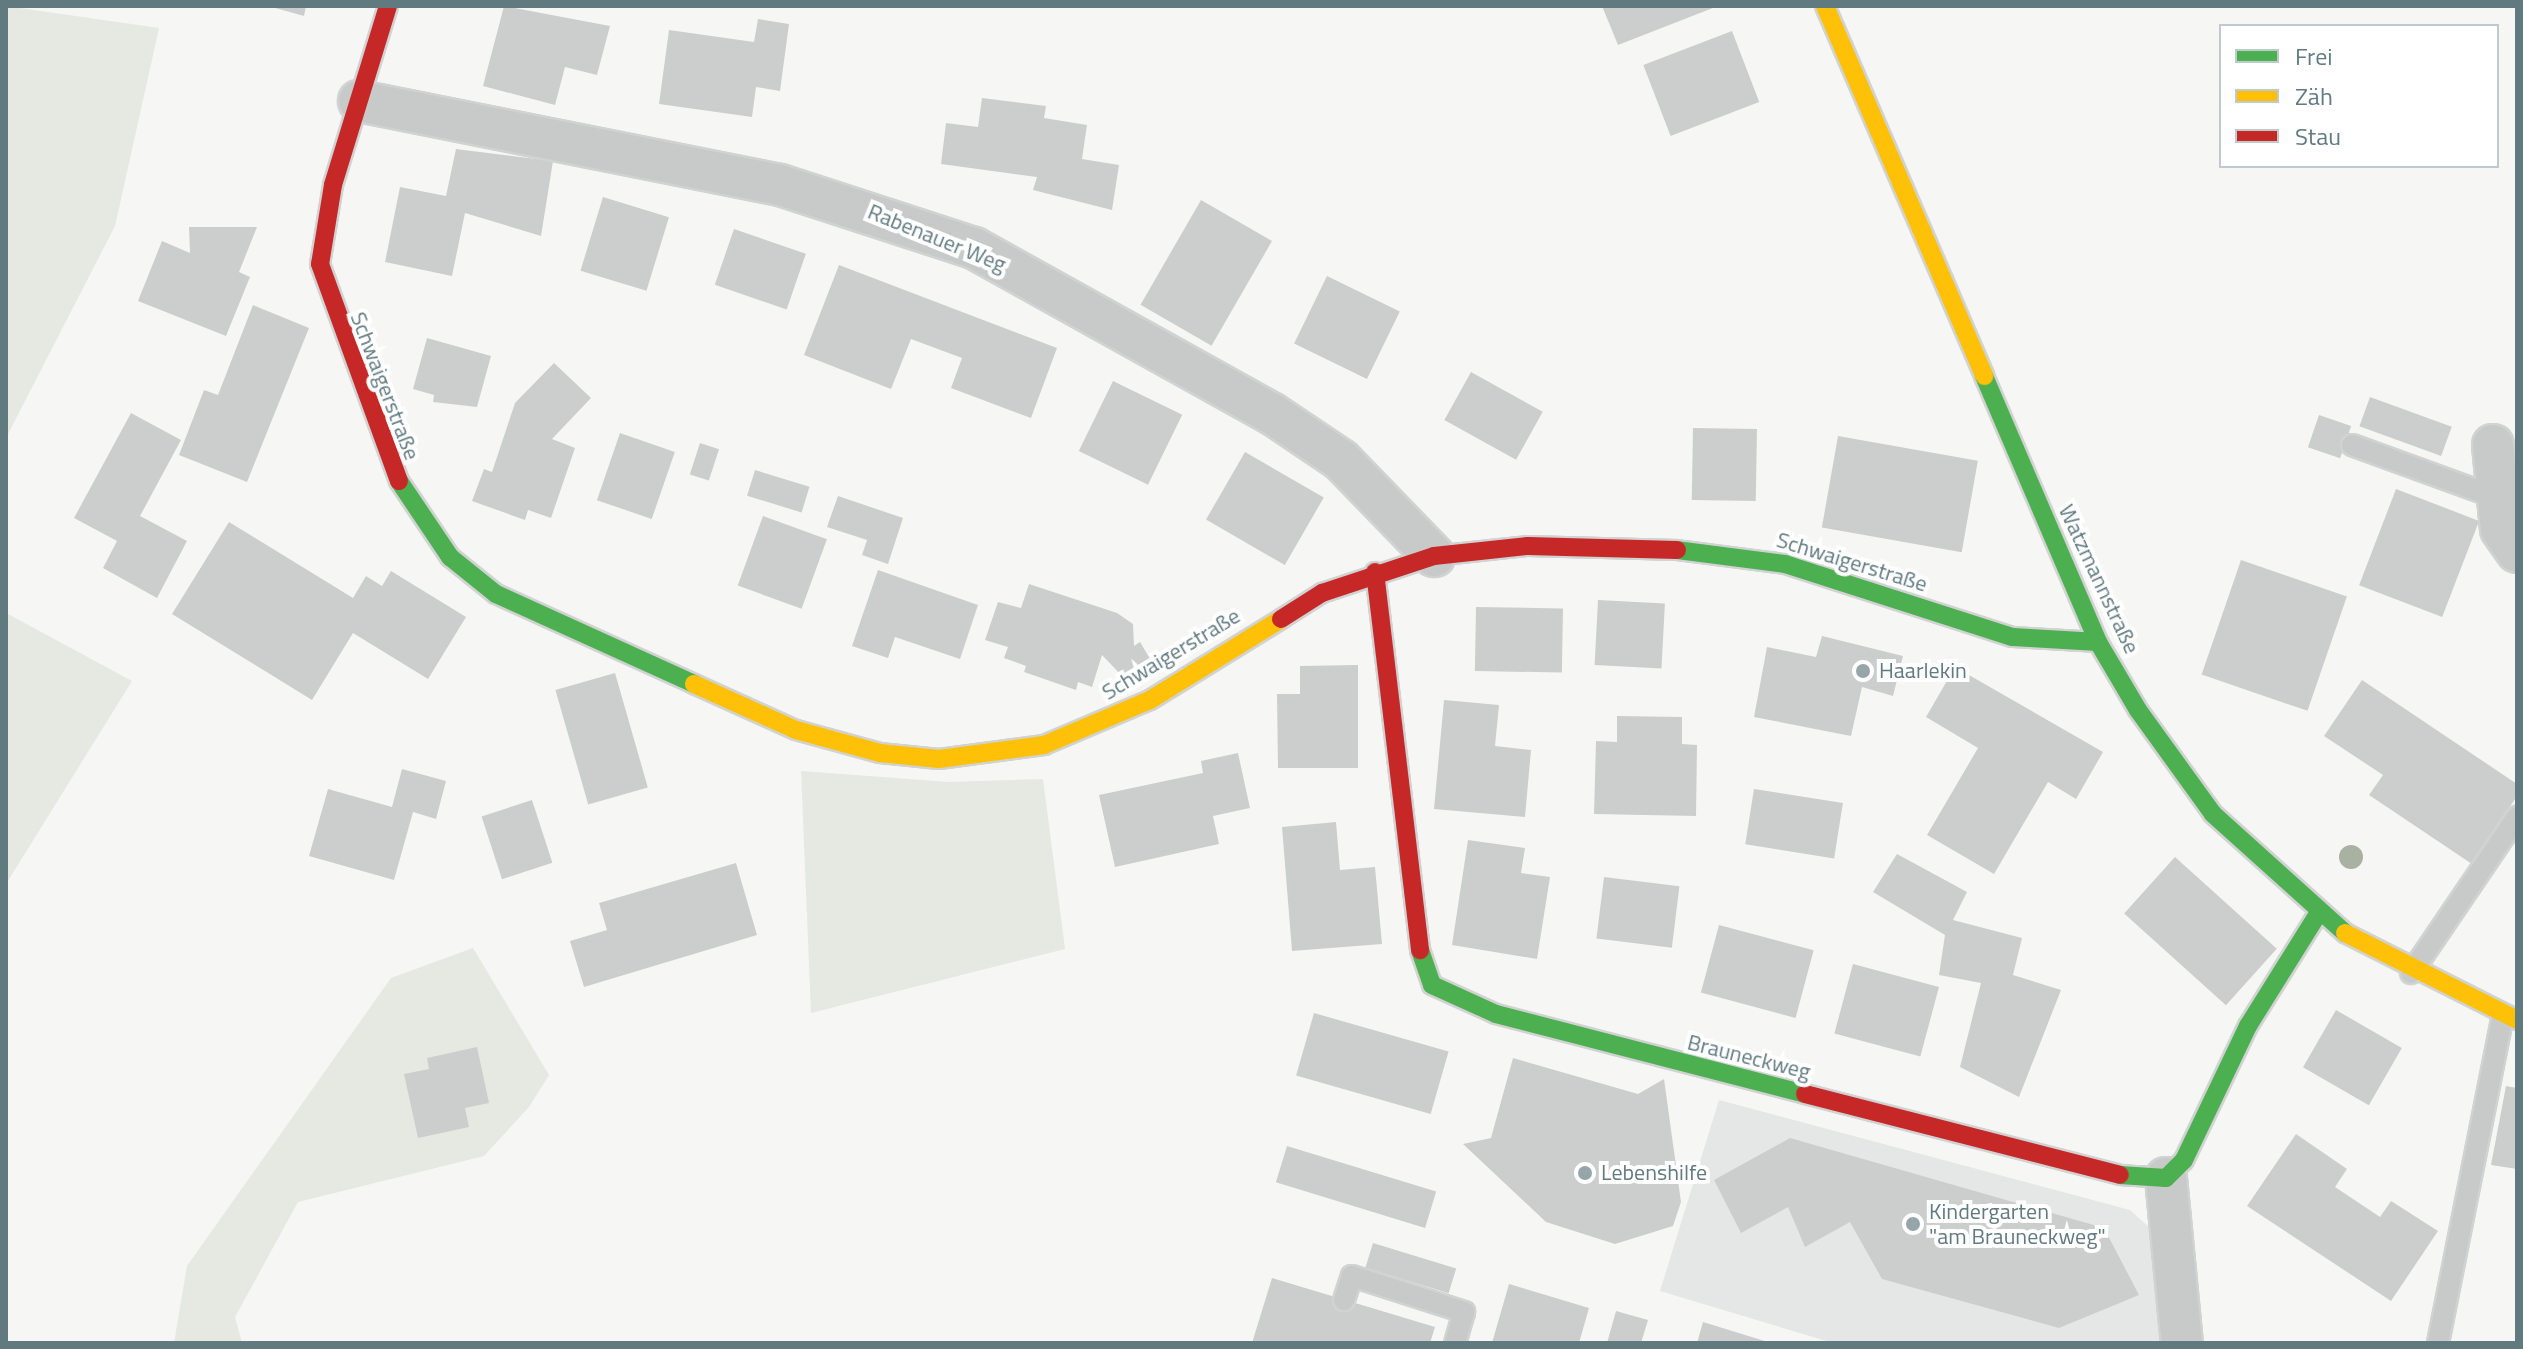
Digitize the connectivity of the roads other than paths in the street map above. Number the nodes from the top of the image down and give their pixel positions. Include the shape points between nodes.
1 (388, 6) edge
2 (1825, 6) edge
3 (359, 101) junction
4 (2352, 445) dead end
5 (2493, 445) dead end
6 (2498, 498) junction
7 (2517, 552) edge
8 (1434, 556) junction
9 (1375, 572) junction
10 (2098, 642) junction
11 (2517, 817) edge
12 (2318, 914) junction
13 (2411, 973) junction
14 (2510, 1018) edge
15 (2166, 1178) junction
16 (1344, 1300) dead end
17 (1455, 1343) edge
18 (2182, 1343) edge
19 (2438, 1343) edge

1 - 3 street, Schwaigerstraße
2 - 10 street, Watzmannstraße
3 - 8 street, Rabenauer Weg via 780,185 974,248 1271,413 1341,460
3 - 9 street, Schwaigerstraße via 323,227 320,264 386,462 461,567 496,594 645,668 852,746 939,759 990,754 1100,724 1299,606
4 - 6 lane
5 - 6 street
6 - 7 street via 2501,529
8 - 9 street, Schwaigerstraße
8 - 10 street, Schwaigerstraße via 1598,544 1709,552 1785,564 2013,637
9 - 15 street, Brauneckweg via 1411,902 1432,985 1496,1014 1680,1064 2125,1178
10 - 12 street, Watzmannstraße via 2213,814
11 - 13 lane
12 - 13 street, Watzmannstraße
12 - 15 street via 2248,1026 2200,1133
13 - 14 street, Watzmannstraße
14 - 19 lane
15 - 18 street
16 - 17 lane via 1352,1276 1464,1312

